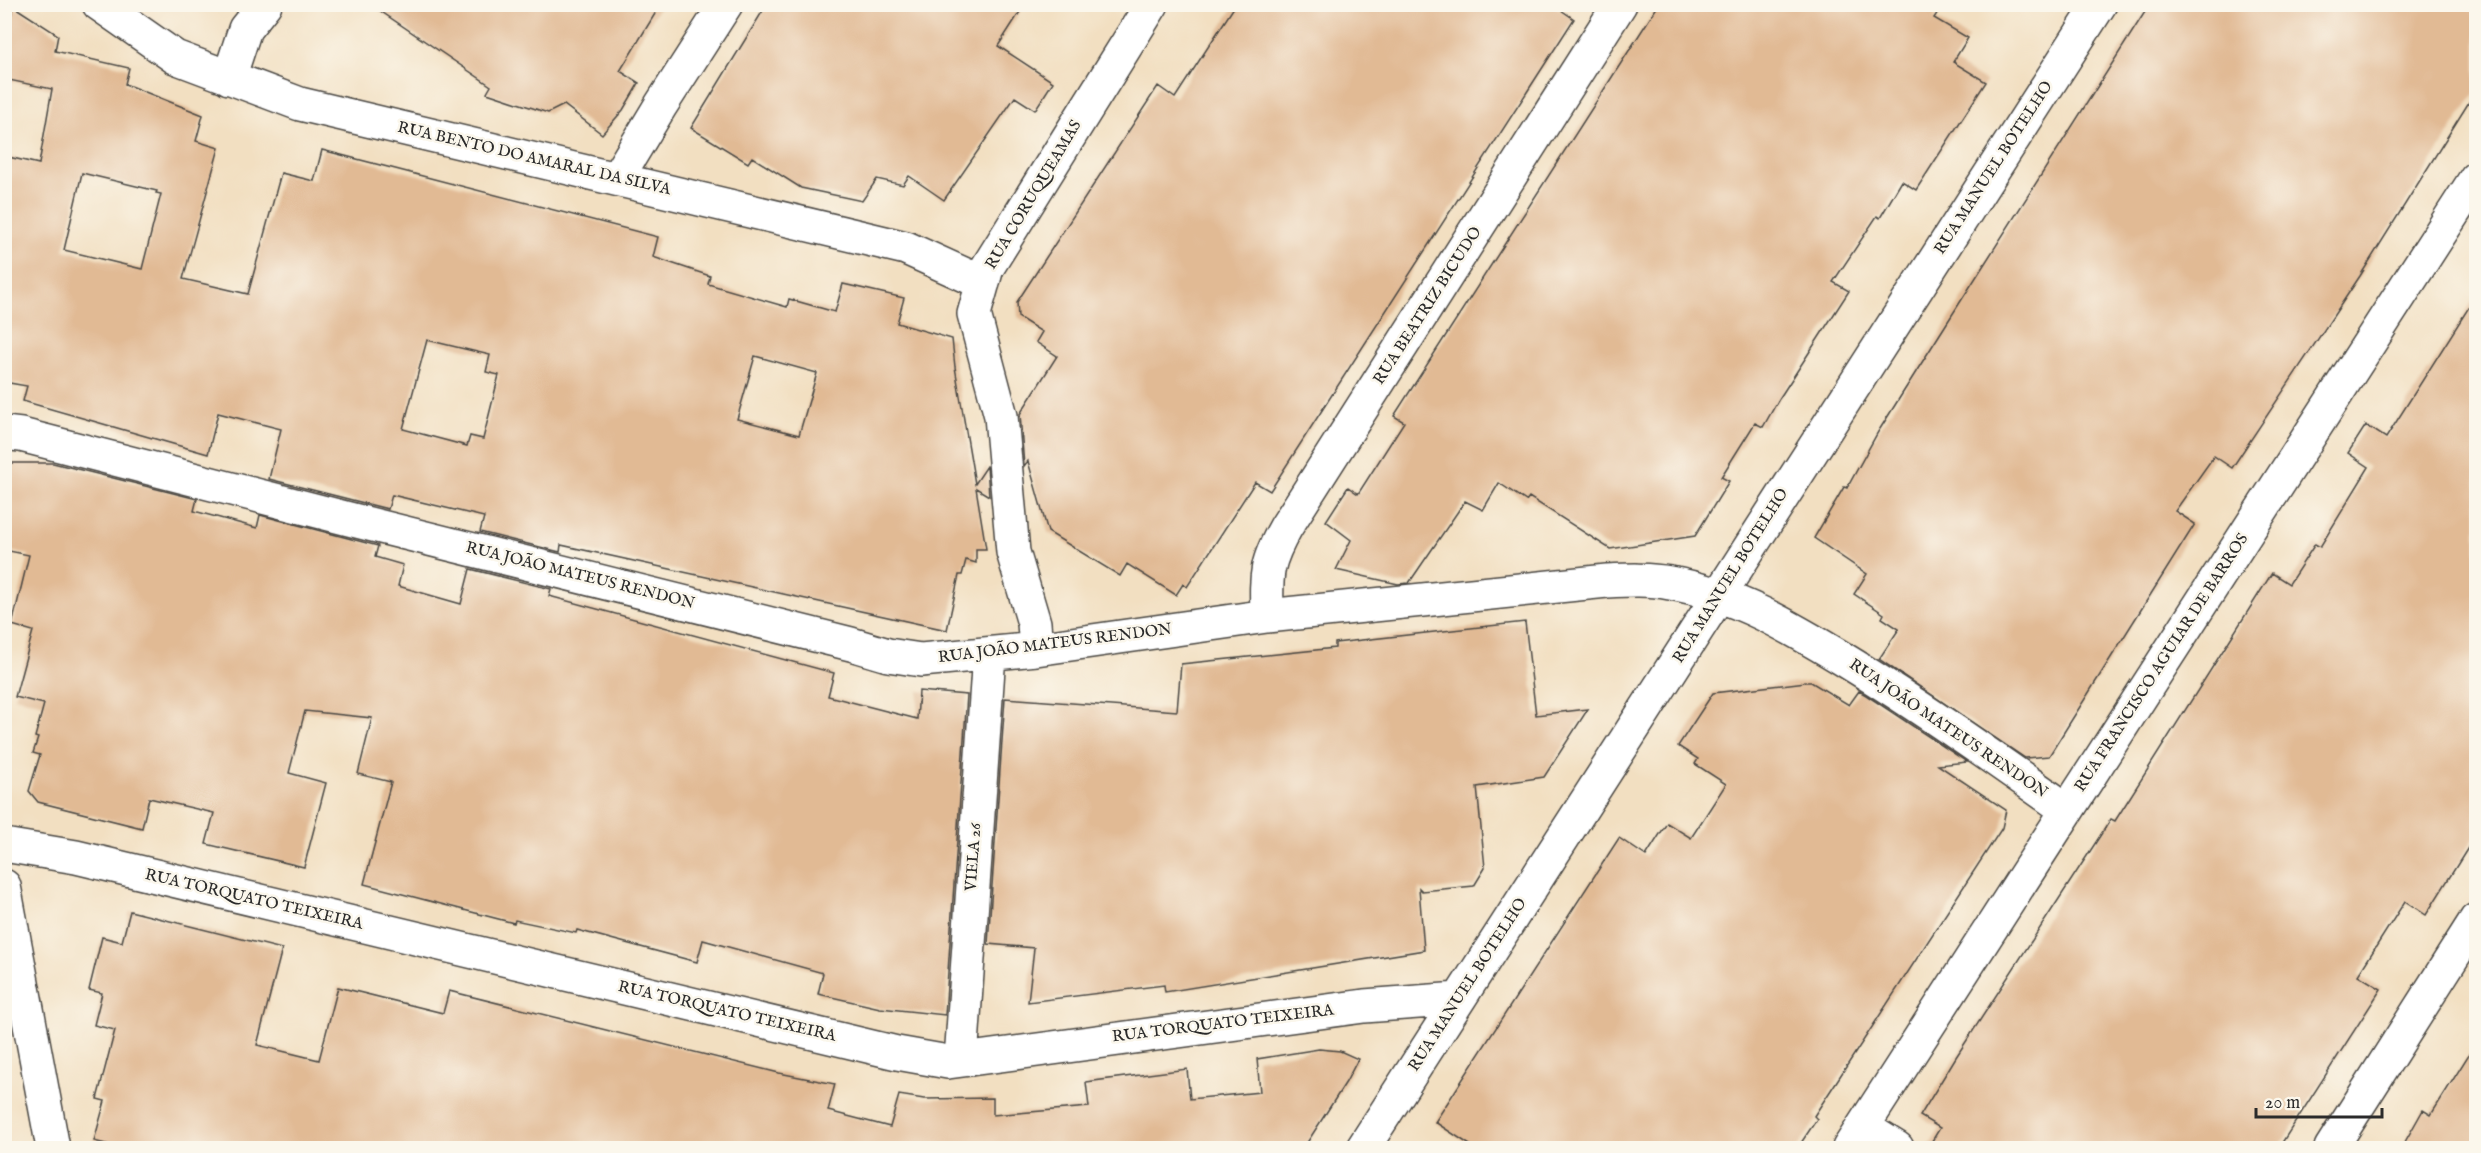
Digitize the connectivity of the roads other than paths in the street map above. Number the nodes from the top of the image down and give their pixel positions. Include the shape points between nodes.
1 (99, 4) edge
2 (726, 4) edge
3 (1152, 4) edge
4 (1620, 4) edge
5 (2100, 4) edge
6 (250, 13) edge
7 (229, 78) junction
8 (617, 178) junction
9 (2476, 178) edge
10 (983, 284) junction
11 (4, 433) edge
12 (1718, 595) junction
13 (1267, 616) junction
14 (1036, 649) junction
15 (989, 654) junction
16 (2067, 810) junction
17 (4, 845) edge
18 (4, 886) edge
19 (2476, 920) edge
20 (1459, 999) junction
21 (961, 1060) junction
22 (1856, 1138) edge
23 (53, 1149) edge
24 (1363, 1149) edge
25 (1897, 1149) edge
26 (2331, 1149) edge

1 - 7 street, RUA BENTO DO AMARAL DA SILVA via 175,57
2 - 8 street
3 - 10 street, RUA CORUQUEAMAS via 987,268
4 - 13 street, RUA BEATRIZ BICUDO via 1286,526 1271,554 1266,574
5 - 12 street, RUA MANUEL BOTELHO
6 - 7 street
7 - 8 street, RUA BENTO DO AMARAL DA SILVA via 300,104
8 - 10 street, RUA BENTO DO AMARAL DA SILVA via 906,248
9 - 16 street, RUA FRANCISCO AGUIAR DE BARROS
10 - 14 street, RUA CORUQUEAMAS via 974,314 1001,416 1013,552 1034,623
11 - 15 street, RUA JOÃO MATEUS RENDON via 33,437 888,655 921,660
12 - 13 street, RUA JOÃO MATEUS RENDON via 1644,579
12 - 16 street, RUA JOÃO MATEUS RENDON via 1779,620 1906,697
12 - 20 street, RUA MANUEL BOTELHO
13 - 14 street, RUA JOÃO MATEUS RENDON
14 - 15 street, RUA JOÃO MATEUS RENDON
15 - 21 street, VIELA 26
16 - 22 street, RUA FRANCISCO AGUIAR DE BARROS
17 - 21 street, RUA TORQUATO TEIXEIRA via 76,857 897,1053 948,1062
18 - 23 street
19 - 26 street
20 - 21 street, RUA TORQUATO TEIXEIRA via 1364,1006
20 - 24 street, RUA MANUEL BOTELHO
22 - 25 street

